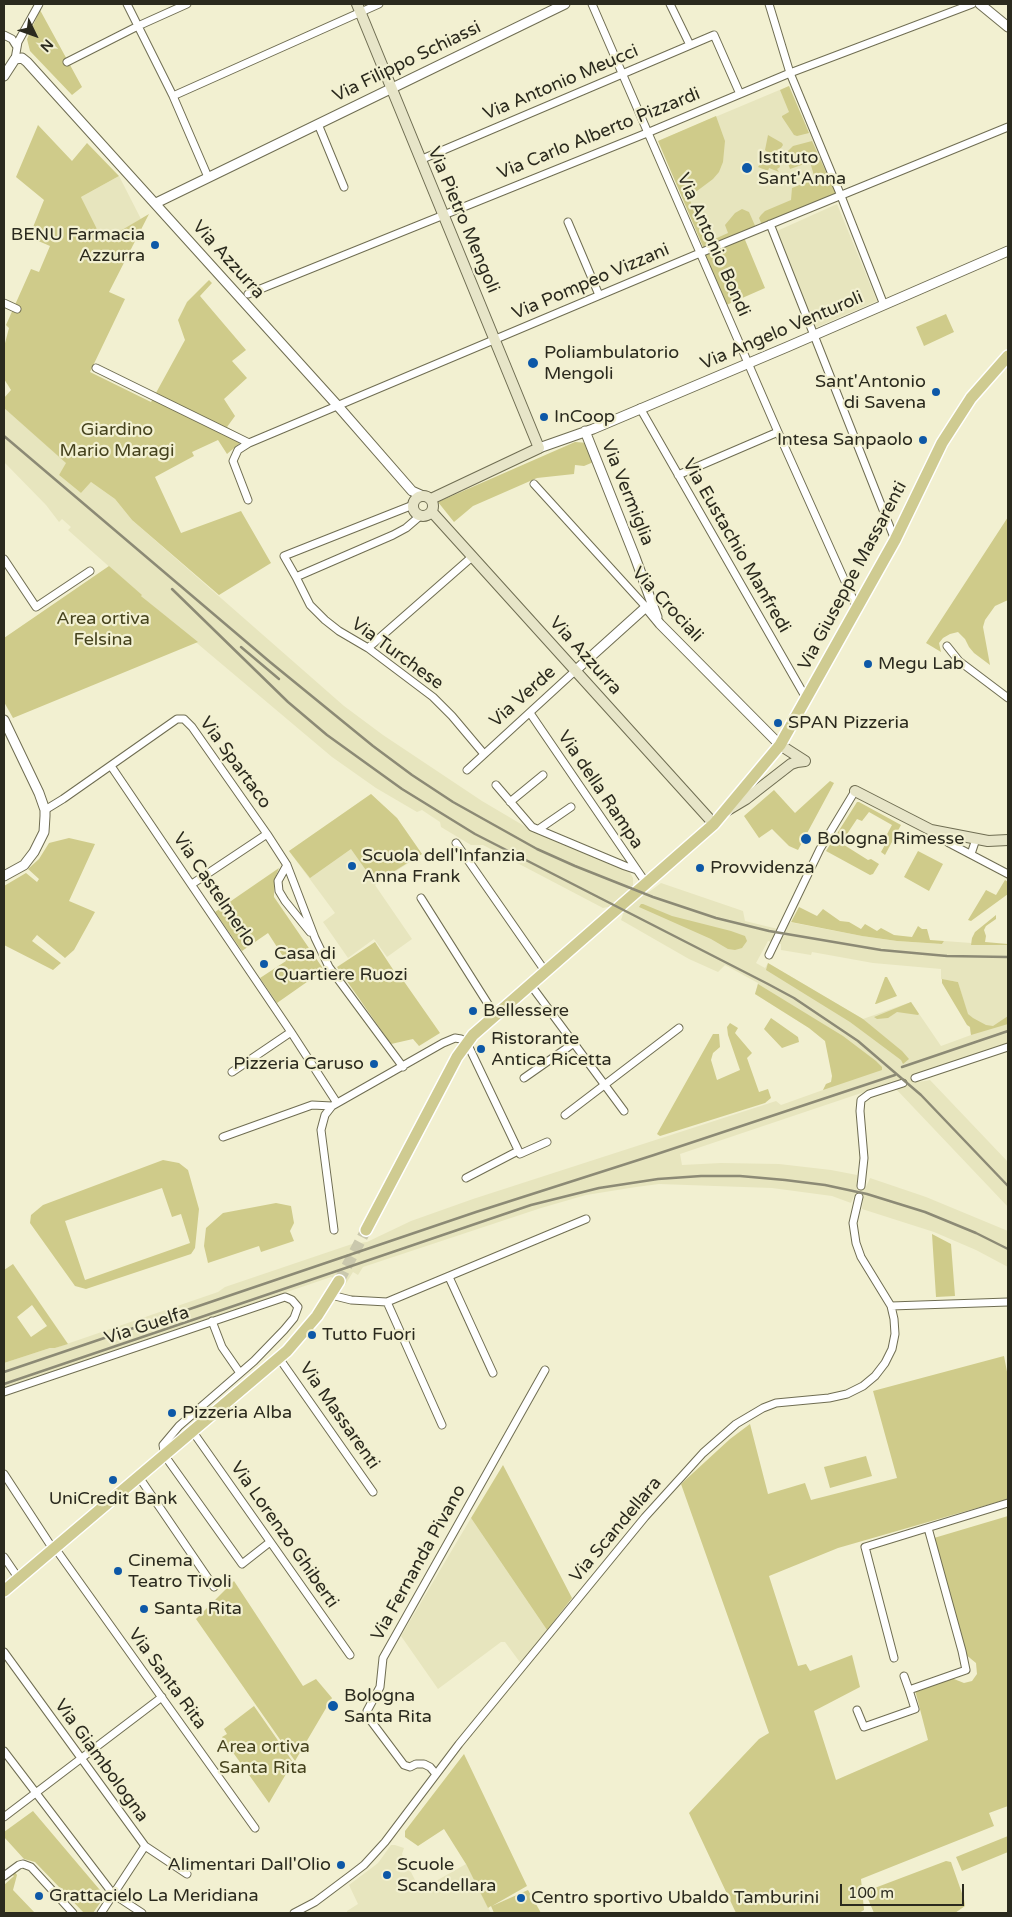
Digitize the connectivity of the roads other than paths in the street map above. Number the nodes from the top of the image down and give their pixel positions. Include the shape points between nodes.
1 (39, 4) edge
2 (127, 4) edge
3 (187, 4) edge
4 (379, 4) edge
5 (565, 4) edge
6 (592, 4) edge
7 (670, 4) edge
8 (769, 4) edge
9 (972, 4) edge
10 (980, 4) edge
11 (358, 8) edge
12 (138, 26) junction
13 (1008, 27) edge
14 (4, 35) edge
15 (690, 45) junction
16 (17, 47) junction
17 (15, 59) junction
18 (67, 62) dead end
19 (622, 73) junction
20 (790, 73) junction
21 (4, 76) edge
22 (390, 88) junction
23 (740, 94) junction
24 (173, 96) junction
25 (318, 124) junction
26 (1008, 126) edge
27 (648, 133) junction
28 (420, 160) junction
29 (208, 177) junction
30 (344, 187) dead end
31 (841, 196) junction
32 (156, 203) junction
33 (443, 215) junction
34 (568, 222) dead end
35 (770, 224) junction
36 (1008, 251) edge
37 (700, 253) junction
38 (599, 295) junction
39 (244, 296) junction
40 (4, 303) edge
41 (884, 305) junction
42 (17, 309) dead end
43 (814, 336) junction
44 (494, 340) junction
45 (1008, 356) edge
46 (749, 363) junction
47 (96, 368) dead end
48 (337, 405) junction
49 (640, 408) junction
50 (585, 431) junction
51 (778, 432) junction
52 (249, 443) junction
53 (539, 448) junction
54 (678, 475) junction
55 (534, 484) dead end
56 (418, 498) junction
57 (248, 500) dead end
58 (432, 512) junction
59 (420, 516) junction
60 (895, 540) junction
61 (473, 556) junction
62 (4, 559) edge
63 (90, 571) dead end
64 (296, 577) junction
65 (646, 608) junction
66 (857, 608) junction
67 (660, 624) junction
68 (947, 646) dead end
69 (368, 648) junction
70 (576, 670) junction
71 (806, 698) junction
72 (1008, 698) edge
73 (530, 713) junction
74 (4, 720) edge
75 (780, 745) junction
76 (484, 754) junction
77 (111, 766) junction
78 (467, 770) dead end
79 (543, 775) dead end
80 (496, 785) dead end
81 (855, 791) joint
82 (510, 802) junction
83 (571, 807) dead end
84 (45, 810) junction
85 (725, 811) junction
86 (714, 824) junction
87 (539, 829) junction
88 (931, 830) junction
89 (267, 834) junction
90 (976, 839) junction
91 (1008, 840) edge
92 (456, 843) dead end
93 (971, 854) junction
94 (287, 866) junction
95 (637, 870) junction
96 (1008, 874) edge
97 (4, 876) edge
98 (646, 883) junction
99 (192, 884) junction
100 (421, 898) dead end
101 (315, 938) junction
102 (769, 955) dead end
103 (545, 971) junction
104 (530, 984) junction
105 (495, 1015) junction
106 (679, 1028) dead end
107 (291, 1032) junction
108 (467, 1043) junction
109 (574, 1043) junction
110 (1008, 1047) edge
111 (403, 1066) junction
112 (232, 1072) dead end
113 (524, 1078) dead end
114 (915, 1078) dead end
115 (903, 1083) dead end
116 (605, 1085) junction
117 (334, 1104) junction
118 (624, 1111) dead end
119 (565, 1115) dead end
120 (223, 1137) dead end
121 (547, 1142) dead end
122 (518, 1150) junction
123 (466, 1178) dead end
124 (861, 1186) dead end
125 (859, 1197) dead end
126 (586, 1220) dead end
127 (334, 1230) dead end
128 (366, 1230) tunnel mouth
129 (449, 1277) junction
130 (339, 1281) tunnel mouth
131 (331, 1295) junction
132 (387, 1302) junction
133 (1008, 1302) edge
134 (891, 1306) junction
135 (212, 1321) junction
136 (280, 1358) junction
137 (545, 1370) dead end
138 (240, 1373) junction
139 (493, 1373) dead end
140 (4, 1392) edge
141 (442, 1426) dead end
142 (193, 1432) junction
143 (165, 1456) junction
144 (4, 1474) edge
145 (138, 1477) junction
146 (373, 1492) dead end
147 (1008, 1503) edge
148 (928, 1528) junction
149 (270, 1542) junction
150 (54, 1548) junction
151 (4, 1557) edge
152 (19, 1579) junction
153 (214, 1586) dead end
154 (4, 1591) edge
155 (4, 1652) edge
156 (350, 1655) dead end
157 (894, 1658) dead end
158 (904, 1676) dead end
159 (908, 1690) junction
160 (162, 1697) junction
161 (857, 1710) dead end
162 (4, 1751) edge
163 (81, 1758) junction
164 (436, 1774) junction
165 (36, 1792) junction
166 (4, 1817) edge
167 (255, 1828) dead end
168 (145, 1846) junction
169 (187, 1874) dead end
170 (4, 1876) edge
171 (113, 1894) junction
172 (73, 1913) edge
173 (101, 1913) edge
174 (142, 1913) edge
175 (294, 1913) edge

1 - 16 street
2 - 12 street
3 - 12 street
4 - 11 street
5 - 22 street, Via Filippo Schiassi
6 - 19 street, Via Antonio Bondi
7 - 15 street
8 - 20 street
9 - 20 street, Via Carlo Alberto Pizzardi
10 - 13 street
11 - 22 main road, Via Pietro Mengoli
11 - 24 street
12 - 18 street
12 - 24 street
14 - 16 street
15 - 19 street, Via Antonio Meucci
15 - 23 street, Via Antonio Meucci via 714,35
16 - 17 street
17 - 21 street
17 - 32 street, Via Azzurra via 22,58 27,62
19 - 27 street, Via Antonio Bondi
19 - 28 street, Via Antonio Meucci
20 - 23 street, Via Carlo Alberto Pizzardi
20 - 31 street
22 - 25 street, Via Filippo Schiassi
22 - 28 main road, Via Pietro Mengoli
23 - 27 street, Via Carlo Alberto Pizzardi
24 - 29 street
25 - 29 street, Via Filippo Schiassi
25 - 30 street
26 - 31 street, Via Pompeo Vizzani
27 - 33 street, Via Carlo Alberto Pizzardi
27 - 37 street, Via Antonio Bondi
28 - 33 main road, Via Pietro Mengoli
29 - 32 street, Via Filippo Schiassi
31 - 35 street, Via Pompeo Vizzani
31 - 41 street
32 - 39 street, Via Azzurra
33 - 39 street, Via Carlo Alberto Pizzardi
33 - 44 main road, Via Pietro Mengoli
34 - 38 street
35 - 37 street, Via Pompeo Vizzani
35 - 43 street
36 - 41 street, Via Angelo Venturoli
37 - 38 street, Via Pompeo Vizzani
37 - 46 street, Via Antonio Bondi
38 - 44 street, Via Pompeo Vizzani
39 - 48 street, Via Azzurra
40 - 42 street
41 - 43 street, Via Angelo Venturoli
43 - 46 street, Via Angelo Venturoli
43 - 60 street
44 - 48 street, Via Pompeo Vizzani
44 - 53 main road, Via Pietro Mengoli
45 - 60 main road, Via Giuseppe Massarenti via 971,398 942,443
46 - 49 street, Via Angelo Venturoli
46 - 51 street, Via Antonio Bondi
47 - 52 street
48 - 52 street, Via Pompeo Vizzani
48 - 56 street, Via Azzurra
49 - 50 street, Via Angelo Venturoli
49 - 54 street, Via Eustachio Manfredi
50 - 53 street, Via Angelo Venturoli
50 - 67 street, Via Vermiglia
51 - 54 street
51 - 66 street, Via Antonio Bondi
52 - 57 street, Via Pompeo Vizzani via 238,450 232,462
53 - 56 main road, Via Angelo Venturoli
54 - 71 street, Via Eustachio Manfredi
55 - 65 street, Via Crociali
56 - 58 main road via 434,505
56 - 59 main road via 414,512
56 - 64 street, Via Turchese via 284,556
58 - 59 main road
58 - 61 main road, Via Azzurra
59 - 64 street via 393,535
60 - 66 main road, Via Giuseppe Massarenti
61 - 69 street
61 - 70 main road, Via Azzurra
62 - 63 street via 36,607
64 - 69 street, Via Turchese via 310,605 325,620
65 - 67 street, Via Crociali
65 - 70 street, Via Verde
66 - 71 main road, Via Giuseppe Massarenti
67 - 75 street, Via Crociali
68 - 72 street via 959,661
69 - 76 street, Via Turchese via 433,697
70 - 73 street, Via Verde
70 - 86 main road, Via Azzurra
71 - 75 main road, Via Giuseppe Massarenti
73 - 76 street, Via Verde
73 - 95 street, Via della Rampa
74 - 84 street via 36,784
75 - 85 main road, Via Giuseppe Massarenti
75 - 85 main road, Via Giuseppe Massarenti via 805,761 791,764
76 - 78 street, Via Verde
77 - 84 street, Via Spartaco
77 - 89 street, Via Spartaco via 177,719 184,719
77 - 99 street, Via Castelmerlo
79 - 82 street
80 - 82 street
81 - 88 main road
81 - 102 street via 820,849
82 - 87 street via 532,827
83 - 87 street
84 - 97 street via 44,832 38,847 24,864
85 - 86 main road, Via Giuseppe Massarenti
86 - 98 main road, Via Giuseppe Massarenti
87 - 95 street
88 - 90 main road
88 - 93 street
89 - 94 street, Via Spartaco
89 - 99 street
90 - 91 main road
90 - 93 street
92 - 103 street
93 - 96 street
94 - 101 street, Via Spartaco
94 - 101 street, Via Spartaco via 278,881 279,891
95 - 98 street, Via della Rampa
98 - 103 main road, Via Giuseppe Massarenti
99 - 107 street, Via Castelmerlo
100 - 105 street
101 - 111 street, Via Spartaco via 329,967
103 - 104 main road, Via Giuseppe Massarenti
104 - 105 main road, Via Giuseppe Massarenti
104 - 109 street
105 - 108 main road, Via Giuseppe Massarenti
106 - 116 street
107 - 112 street
107 - 117 street, Via Castelmerlo
108 - 111 street via 459,1038 450,1040
108 - 122 street
108 - 128 main road, Via Giuseppe Massarenti
109 - 113 street
109 - 116 street
110 - 114 street
111 - 117 street
115 - 124 street via 869,1094 861,1100 864,1158
116 - 118 street
116 - 119 street
117 - 120 street via 312,1105
117 - 127 street via 325,1115 321,1130
121 - 122 street via 520,1154
122 - 123 street
125 - 134 street, Via Scandellara via 852,1223 856,1243
126 - 129 street
129 - 132 street
129 - 139 street
130 - 131 main road
131 - 132 street
131 - 136 main road
132 - 141 street
133 - 134 street
134 - 164 street, Via Scandellara via 895,1334 892,1349 875,1376 847,1394 776,1403 764,1408 736,1424 703,1452 640,1524
135 - 138 street via 222,1347
135 - 138 street, Via Guelfa via 285,1297 298,1307 284,1330
135 - 140 street, Via Guelfa
136 - 142 main road
136 - 146 street, Via Massarenti
137 - 164 street, Via Fernanda Pivano via 383,1658 380,1687 367,1711 368,1717 404,1765 424,1764
138 - 143 street via 179,1426 163,1444
142 - 143 main road
142 - 149 street, Via Lorenzo Ghiberti
143 - 145 main road
143 - 149 street via 242,1564
144 - 150 street, Via Santa Rita
145 - 150 main road
145 - 153 street
147 - 148 street
148 - 157 street via 865,1547
148 - 159 street via 966,1670
149 - 156 street, Via Lorenzo Ghiberti
150 - 152 main road
150 - 160 street, Via Santa Rita
151 - 152 street
152 - 154 main road
155 - 163 street, Via Giambologna
158 - 159 street
159 - 161 street via 915,1709 864,1727
160 - 163 street
160 - 167 street, Via Santa Rita
162 - 165 street
163 - 165 street
163 - 168 street, Via Giambologna
164 - 175 street, Via Scandellara via 400,1824 364,1865 315,1902
165 - 166 street
165 - 171 street
168 - 169 street, Via Giambologna
168 - 171 street
170 - 172 street via 19,1865 31,1867
171 - 173 street
171 - 174 street

